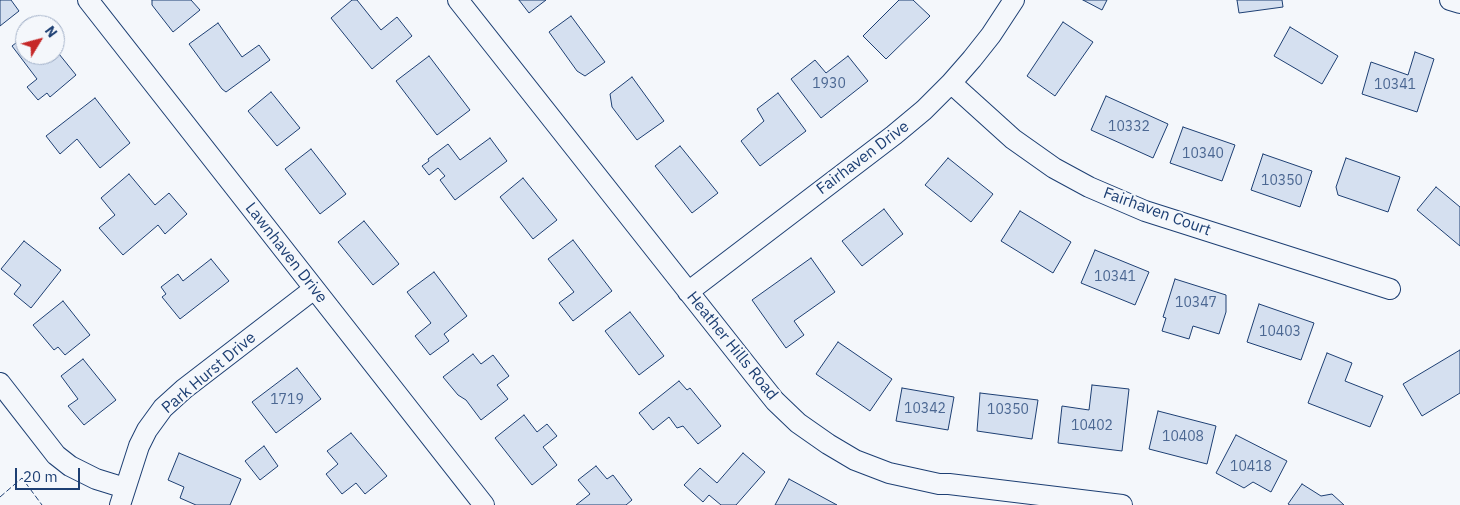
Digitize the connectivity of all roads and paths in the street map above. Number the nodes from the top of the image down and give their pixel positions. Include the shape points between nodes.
1 (88, 0) edge
2 (458, 0) edge
3 (1014, 0) edge
4 (1450, 0) edge
5 (1460, 3) edge
6 (951, 83) junction
7 (314, 289) junction
8 (1390, 289) dead end
9 (688, 292) junction
10 (0, 383) edge
11 (122, 497) edge
12 (484, 505) edge
13 (1122, 505) edge

1 - 7 street, Lawnhaven Drive
2 - 9 street, Heather Hills Road
3 - 6 street, Fairhaven Drive via 988,39
4 - 5 street
6 - 8 street, Fairhaven Court via 1012,139 1089,187 1145,211
6 - 9 street, Fairhaven Drive via 894,135
7 - 11 street, Park Hurst Drive via 163,408 142,438
7 - 12 street, Lawnhaven Drive
9 - 13 street, Heather Hills Road via 775,401 798,422 855,460 889,473 939,484
10 - 11 street via 56,455

